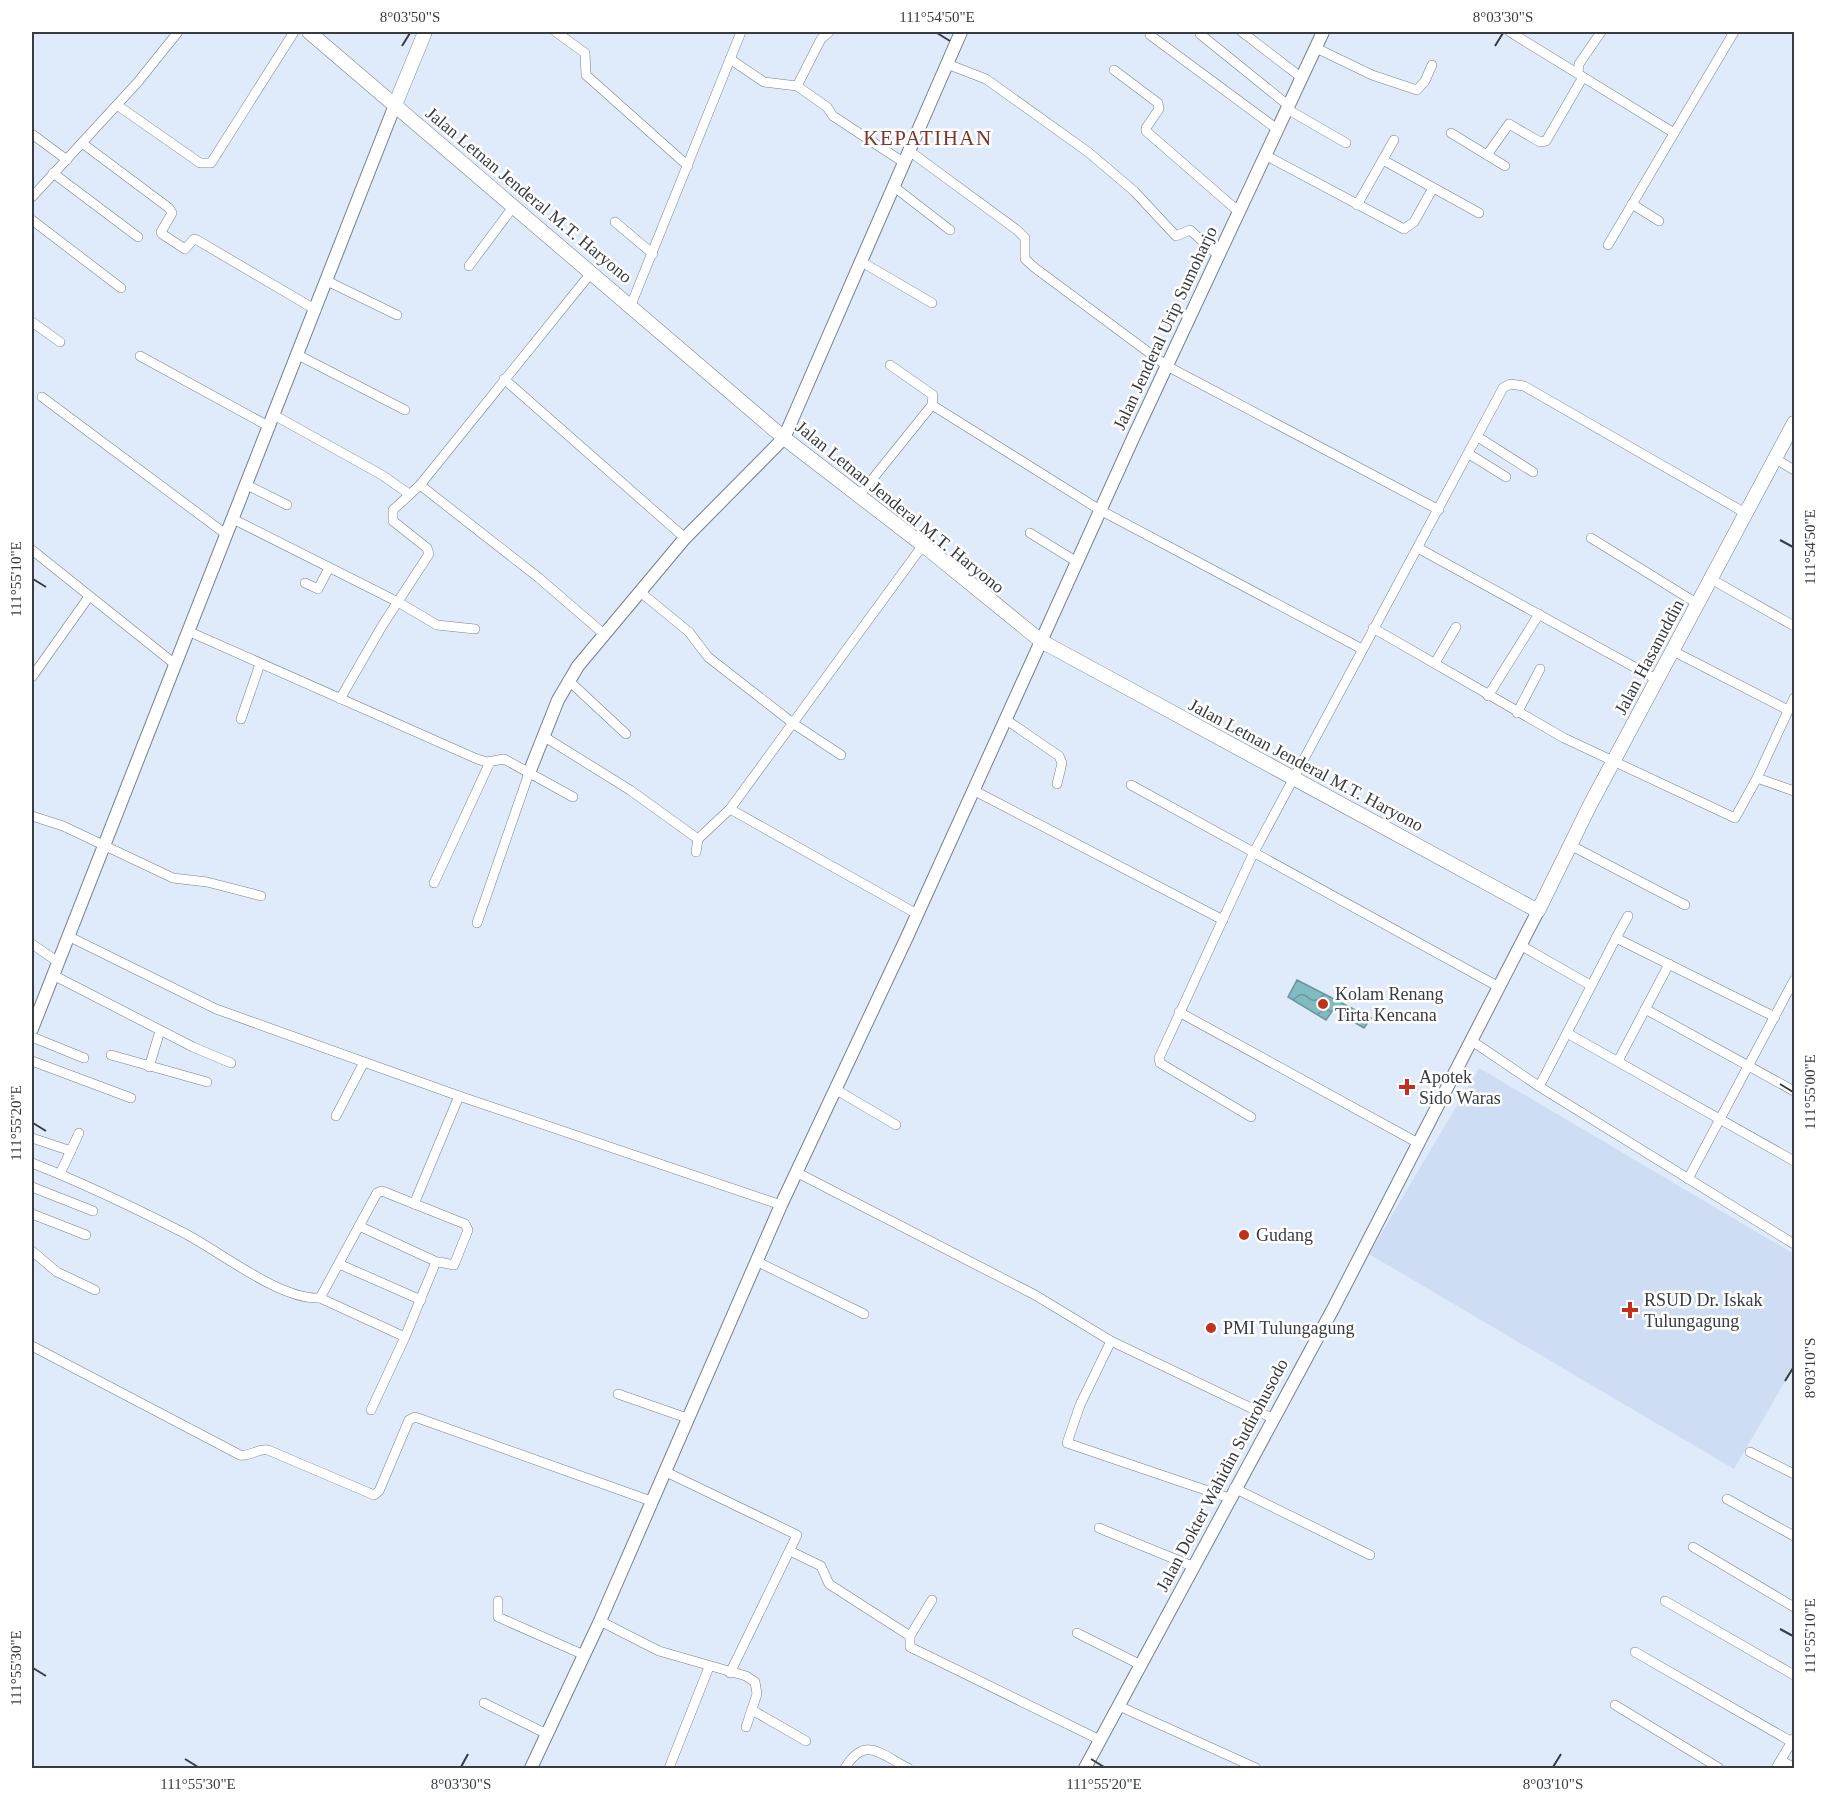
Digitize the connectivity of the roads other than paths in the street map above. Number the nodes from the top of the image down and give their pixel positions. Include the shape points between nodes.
1 (178, 32) edge
2 (294, 32) edge
3 (309, 32) edge
4 (425, 32) edge
5 (556, 32) edge
6 (741, 32) edge
7 (829, 32) edge
8 (961, 32) edge
9 (1242, 32) edge
10 (1323, 32) edge
11 (1510, 32) edge
12 (1601, 32) edge
13 (1734, 32) edge
14 (1200, 34) dead end
15 (1150, 35) dead end
16 (1316, 48) junction
17 (730, 59) junction
18 (947, 64) junction
19 (1432, 66) dead end
20 (1114, 70) dead end
21 (1581, 75) junction
22 (1302, 78) junction
23 (797, 86) junction
24 (117, 105) junction
25 (395, 105) junction
26 (1288, 107) junction
27 (1277, 129) junction
28 (1451, 132) dead end
29 (1674, 133) junction
30 (32, 134) edge
31 (1394, 140) dead end
32 (82, 143) junction
33 (1346, 143) dead end
34 (1265, 155) junction
35 (1487, 155) junction
36 (905, 156) junction
37 (67, 160) junction
38 (1383, 160) junction
39 (688, 166) junction
40 (1505, 166) dead end
41 (53, 173) junction
42 (893, 186) junction
43 (1433, 188) junction
44 (32, 197) edge
45 (1632, 204) junction
46 (1357, 205) junction
47 (513, 207) junction
48 (1239, 212) junction
49 (1479, 213) dead end
50 (32, 220) edge
51 (1659, 221) dead end
52 (615, 222) dead end
53 (950, 230) dead end
54 (138, 237) dead end
55 (1608, 245) dead end
56 (653, 254) junction
57 (1219, 256) junction
58 (860, 261) junction
59 (469, 266) dead end
60 (591, 273) junction
61 (327, 281) junction
62 (121, 288) dead end
63 (932, 303) dead end
64 (631, 305) junction
65 (316, 310) junction
66 (397, 315) dead end
67 (32, 322) edge
68 (60, 342) dead end
69 (140, 356) dead end
70 (298, 356) junction
71 (890, 365) dead end
72 (1167, 366) junction
73 (504, 379) junction
74 (42, 397) dead end
75 (932, 405) junction
76 (405, 410) dead end
77 (272, 421) junction
78 (1794, 423) edge
79 (1478, 437) junction
80 (784, 438) junction
81 (1469, 454) junction
82 (1776, 459) junction
83 (1794, 470) edge
84 (1533, 472) dead end
85 (1506, 477) dead end
86 (247, 485) junction
87 (420, 485) junction
88 (409, 494) junction
89 (858, 497) junction
90 (287, 505) dead end
91 (1100, 510) junction
92 (1439, 510) junction
93 (1747, 514) junction
94 (233, 519) junction
95 (1030, 533) dead end
96 (227, 534) junction
97 (685, 538) junction
98 (1591, 538) dead end
99 (923, 545) junction
100 (1418, 548) junction
101 (32, 550) edge
102 (1077, 562) junction
103 (329, 567) junction
104 (1712, 579) junction
105 (305, 583) dead end
106 (639, 591) junction
107 (88, 597) junction
108 (398, 602) junction
109 (1698, 604) junction
110 (1539, 614) junction
111 (1794, 626) edge
112 (1456, 627) dead end
113 (1373, 628) junction
114 (475, 629) dead end
115 (190, 632) junction
116 (605, 635) junction
117 (1041, 641) junction
118 (1362, 649) junction
119 (1673, 651) junction
120 (1435, 663) junction
121 (260, 664) junction
122 (176, 665) junction
123 (1540, 669) dead end
124 (32, 677) edge
125 (1656, 679) junction
126 (568, 680) junction
127 (1488, 696) junction
128 (1794, 698) edge
129 (340, 699) junction
130 (1788, 710) junction
131 (1517, 712) junction
132 (242, 719) dead end
133 (1005, 719) junction
134 (794, 724) junction
135 (626, 734) dead end
136 (543, 736) junction
137 (841, 755) dead end
138 (1614, 761) junction
139 (490, 762) junction
140 (529, 773) junction
141 (1295, 778) junction
142 (1757, 778) junction
143 (1057, 784) dead end
144 (1131, 784) dead end
145 (974, 790) junction
146 (1794, 791) edge
147 (573, 797) dead end
148 (730, 809) junction
149 (32, 816) edge
150 (698, 839) junction
151 (104, 845) junction
152 (1570, 845) junction
153 (696, 852) dead end
154 (1253, 854) junction
155 (434, 883) dead end
156 (261, 896) dead end
157 (1685, 905) dead end
158 (1538, 911) junction
159 (917, 914) junction
160 (1628, 916) dead end
161 (1223, 920) junction
162 (477, 922) dead end
163 (68, 936) junction
164 (1616, 938) junction
165 (32, 944) edge
166 (1520, 945) junction
167 (58, 962) junction
168 (1669, 964) junction
169 (53, 975) junction
170 (1794, 980) edge
171 (1590, 985) junction
172 (1499, 987) junction
173 (1645, 1009) junction
174 (1179, 1012) junction
175 (1775, 1017) junction
176 (32, 1029) edge
177 (160, 1031) junction
178 (1567, 1033) junction
179 (32, 1037) edge
180 (1472, 1041) junction
181 (111, 1055) dead end
182 (84, 1058) dead end
183 (1618, 1060) junction
184 (32, 1061) edge
185 (364, 1062) junction
186 (231, 1063) dead end
187 (1749, 1065) junction
188 (149, 1067) junction
189 (1542, 1081) dead end
190 (207, 1082) dead end
191 (835, 1089) junction
192 (1794, 1091) edge
193 (459, 1096) junction
194 (131, 1098) dead end
195 (336, 1116) dead end
196 (1251, 1117) dead end
197 (1720, 1120) junction
198 (896, 1125) dead end
199 (79, 1133) dead end
200 (32, 1138) edge
201 (1418, 1143) junction
202 (71, 1151) junction
203 (1794, 1161) edge
204 (32, 1163) edge
205 (796, 1172) junction
206 (60, 1174) junction
207 (1688, 1179) junction
208 (32, 1187) edge
209 (414, 1204) junction
210 (781, 1205) junction
211 (93, 1211) dead end
212 (32, 1214) edge
213 (359, 1226) junction
214 (86, 1234) dead end
215 (1794, 1244) edge
216 (32, 1251) edge
217 (436, 1262) junction
218 (758, 1262) junction
219 (339, 1264) junction
220 (95, 1290) dead end
221 (320, 1298) junction
222 (421, 1300) junction
223 (864, 1314) dead end
224 (405, 1338) junction
225 (1112, 1341) junction
226 (32, 1346) edge
227 (618, 1394) dead end
228 (371, 1410) dead end
229 (687, 1418) junction
230 (1272, 1418) junction
231 (1750, 1452) dead end
232 (664, 1472) junction
233 (1794, 1474) edge
234 (1231, 1493) junction
235 (1727, 1499) dead end
236 (651, 1501) junction
237 (1099, 1528) dead end
238 (1794, 1536) edge
239 (1693, 1547) dead end
240 (790, 1551) junction
241 (1370, 1555) dead end
242 (1192, 1566) junction
243 (932, 1600) dead end
244 (498, 1601) dead end
245 (1665, 1601) dead end
246 (1794, 1607) edge
247 (600, 1621) junction
248 (1077, 1634) dead end
249 (910, 1636) junction
250 (1635, 1652) dead end
251 (584, 1655) junction
252 (1141, 1665) junction
253 (709, 1667) junction
254 (730, 1673) junction
255 (1794, 1675) edge
256 (484, 1703) dead end
257 (1615, 1705) dead end
258 (1119, 1706) junction
259 (752, 1710) junction
260 (746, 1727) dead end
261 (547, 1734) junction
262 (1100, 1740) junction
263 (1793, 1740) edge
264 (806, 1741) dead end
265 (1779, 1764) edge
266 (531, 1768) edge
267 (669, 1768) edge
268 (845, 1768) edge
269 (908, 1768) edge
270 (1085, 1768) edge
271 (1256, 1768) edge
272 (1719, 1768) edge
273 (1794, 1768) edge

1 - 24 street
2 - 24 street via 211,162 200,163
3 - 25 main road, Jalan Letnan Jenderal M.T. Haryono
4 - 25 main road
5 - 39 street via 585,52 586,75
6 - 17 street
7 - 23 street via 821,39
8 - 18 street
9 - 22 street
10 - 16 street, Jalan Jenderal Urip Sumoharjo
11 - 21 street
12 - 21 street via 1579,64
13 - 29 street
14 - 26 street
15 - 27 street
16 - 19 street via 1372,75 1417,90
16 - 22 street, Jalan Jenderal Urip Sumoharjo
17 - 23 street via 764,82
17 - 39 street
18 - 36 street
18 - 57 street via 986,79 1134,190 1176,236 1190,230
20 - 48 street via 1158,103 1146,132
21 - 29 street
21 - 35 street via 1546,141 1540,142 1509,124
22 - 26 street, Jalan Jenderal Urip Sumoharjo
23 - 36 street via 827,107 833,116
24 - 32 street
25 - 47 main road, Jalan Letnan Jenderal M.T. Haryono
25 - 61 street
26 - 27 street, Jalan Jenderal Urip Sumoharjo
26 - 33 street
27 - 34 street, Jalan Jenderal Urip Sumoharjo
28 - 35 street
29 - 45 street
30 - 37 street
31 - 38 street
32 - 37 street
32 - 65 street via 169,208 171,215 162,234 185,249 196,239
34 - 46 street
34 - 48 street, Jalan Jenderal Urip Sumoharjo
35 - 40 street
36 - 42 street
36 - 72 street via 1017,230 1025,238 1025,260
37 - 41 street
38 - 43 street
38 - 46 street
39 - 56 street
41 - 44 street
41 - 54 street
42 - 53 street
42 - 58 street
43 - 46 street via 1414,222 1404,229
43 - 49 street
45 - 51 street
45 - 55 street
47 - 59 street
47 - 60 main road, Jalan Letnan Jenderal M.T. Haryono
48 - 57 street, Jalan Jenderal Urip Sumoharjo
50 - 62 street
52 - 56 street
56 - 64 street
57 - 72 street, Jalan Jenderal Urip Sumoharjo
58 - 63 street
58 - 80 street
60 - 64 main road, Jalan Letnan Jenderal M.T. Haryono
60 - 73 street
61 - 65 street
61 - 66 street
64 - 80 main road, Jalan Letnan Jenderal M.T. Haryono
65 - 70 street
67 - 68 street
69 - 77 street
70 - 76 street
70 - 77 street
71 - 75 street via 933,395
72 - 91 street, Jalan Jenderal Urip Sumoharjo
72 - 92 street
73 - 87 street
73 - 97 street
74 - 96 street
75 - 89 street
75 - 91 street
77 - 86 street
77 - 88 street via 382,475
78 - 82 main road, Jalan Hasanuddin
79 - 81 street
79 - 84 street
79 - 93 street via 1503,388 1517,383
80 - 89 main road, Jalan Letnan Jenderal M.T. Haryono
80 - 97 street
81 - 85 street
81 - 92 street
82 - 83 street
82 - 93 main road, Jalan Hasanuddin
86 - 90 street
86 - 94 street
87 - 88 street
87 - 116 street
88 - 108 street via 397,504 391,518 429,554
89 - 99 main road, Jalan Letnan Jenderal M.T. Haryono
91 - 102 street, Jalan Jenderal Urip Sumoharjo
91 - 118 street
92 - 100 street
93 - 104 main road, Jalan Hasanuddin
94 - 96 street
94 - 103 street
95 - 102 street
96 - 115 street
97 - 106 street
98 - 109 street
99 - 117 main road, Jalan Letnan Jenderal M.T. Haryono
99 - 134 street
100 - 110 street
100 - 113 street
101 - 107 street
102 - 117 street, Jalan Jenderal Urip Sumoharjo
103 - 105 street via 318,590
103 - 108 street
104 - 109 main road, Jalan Hasanuddin
104 - 111 street
106 - 116 street
106 - 134 street via 689,632 708,657
107 - 122 street
107 - 124 street
108 - 114 street via 436,625
108 - 129 street
109 - 119 main road, Jalan Hasanuddin
110 - 125 street
110 - 127 street
112 - 120 street
113 - 118 street
113 - 120 street
115 - 121 street
115 - 122 street
116 - 126 street
117 - 133 street, Jalan Jenderal Urip Sumoharjo
117 - 141 main road, Jalan Letnan Jenderal M.T. Haryono
118 - 141 street
119 - 125 main road, Jalan Hasanuddin
119 - 130 street
120 - 127 street
121 - 129 street
121 - 132 street
122 - 151 street
123 - 131 street
125 - 138 main road, Jalan Hasanuddin
126 - 135 street
126 - 136 street
127 - 131 street
128 - 130 street
129 - 139 street
130 - 142 street
131 - 138 street
133 - 143 street via 1059,756 1062,764
133 - 145 street, Jalan Jenderal Urip Sumoharjo
134 - 137 street
134 - 148 street
136 - 140 street
136 - 150 street via 630,790
138 - 142 street via 1735,818
138 - 152 main road, Jalan Hasanuddin
139 - 140 street via 504,759
139 - 155 street
140 - 147 street
140 - 162 street
141 - 154 street
141 - 158 main road, Jalan Letnan Jenderal M.T. Haryono
142 - 146 street
144 - 154 street
145 - 159 street, Jalan Jenderal Urip Sumoharjo
145 - 161 street
148 - 150 street
148 - 159 street
149 - 151 street
150 - 153 street
151 - 156 street via 173,878
151 - 163 street
152 - 157 street
152 - 158 main road, Jalan Hasanuddin
154 - 161 street
154 - 172 street
158 - 166 street, Jalan Dokter Wahidin Sudirohusodo
159 - 191 street, Jalan Jenderal Urip Sumoharjo
160 - 164 street
161 - 174 street
163 - 167 street
163 - 185 street via 216,1010
164 - 168 street
164 - 171 street
165 - 167 street
166 - 171 street
166 - 172 street, Jalan Dokter Wahidin Sudirohusodo
167 - 169 street
168 - 173 street
168 - 175 street
169 - 176 street
169 - 177 street
170 - 175 street
171 - 178 street
172 - 180 street, Jalan Dokter Wahidin Sudirohusodo
173 - 183 street
173 - 187 street
174 - 196 street via 1160,1063
174 - 201 street
175 - 187 street
177 - 186 street
177 - 188 street
178 - 183 street
178 - 189 street
179 - 182 street
180 - 201 street, Jalan Dokter Wahidin Sudirohusodo
180 - 207 street
181 - 188 street
183 - 197 street
184 - 194 street
185 - 193 street
185 - 195 street
187 - 192 street
187 - 197 street
188 - 190 street
191 - 198 street
191 - 205 street, Jalan Jenderal Urip Sumoharjo
193 - 209 street
193 - 210 street
197 - 203 street
197 - 207 street
199 - 202 street
200 - 202 street
201 - 230 street, Jalan Dokter Wahidin Sudirohusodo
202 - 206 street
204 - 206 street
205 - 210 street, Jalan Jenderal Urip Sumoharjo
205 - 225 street via 1035,1295
206 - 221 street via 182,1232 284,1291 304,1299
207 - 215 street
208 - 211 street
209 - 213 street via 379,1192
209 - 217 street via 467,1226 454,1265
210 - 218 street, Jalan Jenderal Urip Sumoharjo
212 - 214 street
213 - 217 street
213 - 219 street
216 - 220 street via 57,1272
217 - 222 street
218 - 223 street
218 - 229 street, Jalan Jenderal Urip Sumoharjo
219 - 221 street
219 - 222 street
221 - 224 street
222 - 224 street
224 - 228 street
225 - 230 street
225 - 234 street via 1080,1405 1067,1443
226 - 236 street via 240,1455 268,1450 374,1495 380,1491 409,1420 415,1417
227 - 229 street
229 - 232 street, Jalan Jenderal Urip Sumoharjo
230 - 234 street, Jalan Dokter Wahidin Sudirohusodo
231 - 233 street
232 - 236 street, Jalan Jenderal Urip Sumoharjo
232 - 240 street via 795,1533
234 - 241 street
234 - 242 street, Jalan Dokter Wahidin Sudirohusodo
235 - 238 street
236 - 247 street, Jalan Jenderal Urip Sumoharjo
237 - 242 street
239 - 246 street
240 - 249 street via 821,1566 829,1584
240 - 254 street
242 - 252 street, Jalan Dokter Wahidin Sudirohusodo
243 - 249 street
244 - 251 street via 498,1617
245 - 255 street
247 - 251 street, Jalan Jenderal Urip Sumoharjo
247 - 253 street via 658,1651
248 - 252 street
249 - 262 street via 908,1642 914,1650
250 - 263 street
251 - 261 street, Jalan Jenderal Urip Sumoharjo
252 - 258 street, Jalan Dokter Wahidin Sudirohusodo
253 - 254 street
253 - 267 street
254 - 259 street via 746,1676 755,1683 757,1694
256 - 261 street
257 - 272 street
258 - 262 street, Jalan Dokter Wahidin Sudirohusodo
258 - 271 street
259 - 260 street
259 - 264 street
261 - 266 street, Jalan Jenderal Urip Sumoharjo
262 - 270 street, Jalan Dokter Wahidin Sudirohusodo
263 - 265 street
265 - 273 street
268 - 269 street via 863,1748

